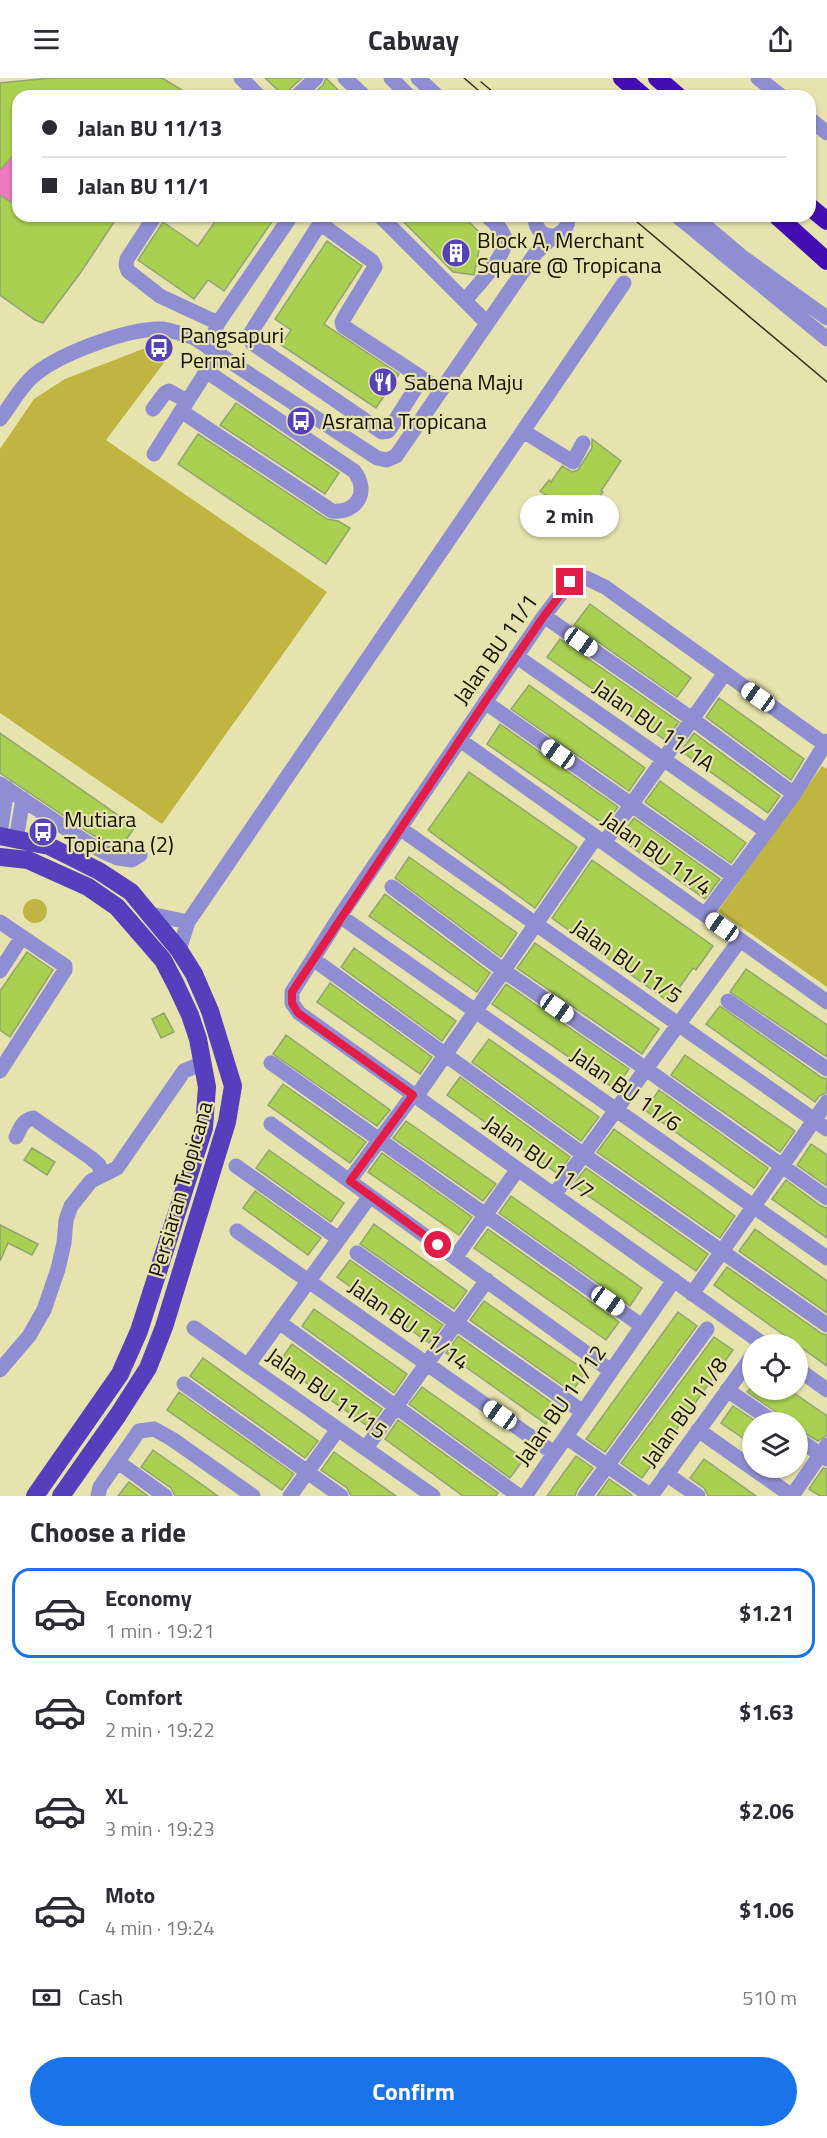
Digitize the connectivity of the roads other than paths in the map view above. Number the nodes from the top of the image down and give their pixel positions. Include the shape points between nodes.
1 (241, 78) edge
2 (316, 78) edge
3 (345, 78) edge
4 (391, 78) edge
5 (418, 78) edge
6 (622, 78) edge
7 (657, 78) edge
8 (758, 78) edge
9 (253, 90) edge
10 (303, 90) edge
11 (358, 90) edge
12 (403, 90) edge
13 (431, 90) edge
14 (636, 90) edge
15 (671, 90) edge
16 (773, 90) edge
17 (152, 222) edge
18 (287, 222) edge
19 (386, 222) edge
20 (494, 222) edge
21 (535, 222) edge
22 (536, 222) edge
23 (568, 222) edge
24 (684, 222) edge
25 (701, 222) edge
26 (784, 222) edge
27 (555, 236) junction
28 (535, 254) junction
29 (827, 261) edge
30 (624, 283) dead end
31 (465, 300) junction
32 (827, 318) edge
33 (218, 323) junction
34 (488, 323) junction
35 (827, 339) edge
36 (213, 351) junction
37 (206, 371) junction
38 (422, 378) junction
39 (440, 390) junction
40 (184, 406) junction
41 (153, 409) dead end
42 (0, 419) edge
43 (523, 431) junction
44 (583, 443) dead end
45 (154, 454) dead end
46 (544, 616) junction
47 (516, 656) junction
48 (725, 673) junction
49 (485, 702) junction
50 (692, 719) junction
51 (460, 741) junction
52 (826, 744) edge
53 (663, 759) junction
54 (4, 786) edge
55 (794, 794) junction
56 (23, 800) junction
57 (631, 805) junction
58 (401, 829) junction
59 (766, 831) junction
60 (5, 836) edge
61 (600, 840) junction
62 (140, 855) dead end
63 (0, 857) edge
64 (733, 876) junction
65 (392, 887) dead end
66 (150, 914) junction
67 (705, 915) junction
68 (340, 916) junction
69 (188, 921) junction
70 (0, 922) edge
71 (535, 924) junction
72 (22, 937) junction
73 (740, 940) junction
74 (179, 950) junction
75 (313, 959) junction
76 (0, 971) edge
77 (504, 971) junction
78 (728, 1001) dead end
79 (827, 1002) edge
80 (292, 1003) joint
81 (476, 1012) junction
82 (678, 1024) junction
83 (0, 1042) edge
84 (222, 1048) junction
85 (14, 1051) junction
86 (446, 1055) junction
87 (203, 1060) junction
88 (271, 1063) dead end
89 (646, 1069) junction
90 (827, 1069) edge
91 (0, 1071) edge
92 (234, 1086) junction
93 (207, 1087) junction
94 (415, 1096) junction
95 (827, 1102) edge
96 (616, 1110) junction
97 (271, 1124) dead end
98 (821, 1124) edge
99 (16, 1137) dead end
100 (379, 1141) junction
101 (584, 1155) junction
102 (236, 1166) dead end
103 (782, 1166) junction
104 (518, 1169) junction
105 (102, 1175) junction
106 (350, 1181) junction
107 (554, 1195) junction
108 (370, 1196) junction
109 (827, 1198) edge
110 (754, 1206) junction
111 (486, 1215) junction
112 (237, 1231) dead end
113 (339, 1239) junction
114 (722, 1251) junction
115 (357, 1253) dead end
116 (455, 1258) junction
117 (827, 1258) edge
118 (487, 1280) junction
119 (674, 1280) junction
120 (309, 1281) junction
121 (692, 1294) junction
122 (279, 1322) junction
123 (456, 1323) junction
124 (827, 1325) edge
125 (642, 1326) junction
126 (194, 1328) dead end
127 (707, 1329) dead end
128 (743, 1334) edge
129 (426, 1364) junction
130 (248, 1365) junction
131 (0, 1370) edge
132 (742, 1370) edge
133 (611, 1371) junction
134 (808, 1376) edge
135 (184, 1384) dead end
136 (727, 1390) junction
137 (827, 1390) edge
138 (396, 1406) junction
139 (583, 1412) junction
140 (759, 1412) edge
141 (338, 1429) junction
142 (698, 1431) junction
143 (566, 1437) junction
144 (808, 1444) edge
145 (366, 1448) junction
146 (554, 1453) junction
147 (825, 1453) edge
148 (118, 1462) junction
149 (606, 1465) junction
150 (307, 1472) junction
151 (666, 1474) junction
152 (99, 1492) edge
153 (35, 1496) edge
154 (61, 1496) edge
155 (165, 1496) edge
156 (253, 1496) edge
157 (290, 1496) edge
158 (341, 1496) edge
159 (433, 1496) edge
160 (519, 1496) edge
161 (525, 1496) edge
162 (585, 1496) edge
163 (651, 1496) edge
164 (698, 1496) edge
165 (792, 1496) edge

1 - 9 street
2 - 10 street
3 - 11 street
4 - 12 street
5 - 13 street
6 - 14 highway
7 - 15 highway
8 - 16 street
17 - 33 street via 128,258 128,271 160,296
18 - 33 street
19 - 31 street
20 - 31 street via 505,239 504,249
21 - 28 street
22 - 27 street via 545,235
23 - 27 street via 564,231
24 - 35 street
25 - 32 street
26 - 29 highway
27 - 28 street
28 - 34 street
30 - 43 street
31 - 34 street
33 - 36 street
34 - 39 street
36 - 37 street
36 - 39 street via 377,458 387,460 396,456
36 - 42 street via 193,338 163,329 132,332 57,360 30,378
37 - 40 street
37 - 40 street via 354,471 361,481 358,501 342,512 332,511
38 - 38 street via 343,326 375,267 328,229 317,228 250,334 252,343 382,432 391,427
38 - 39 street
40 - 41 street via 170,391
40 - 45 street
43 - 44 street via 573,462
43 - 69 street
46 - 47 street, Jalan BU 11/1
46 - 48 street, Jalan BU 11/1 via 570,582 586,578 605,587
46 - 50 street
47 - 49 street, Jalan BU 11/1
47 - 53 street, Jalan BU 11/1A
48 - 50 street
48 - 52 street, Jalan BU 11/1
49 - 51 street, Jalan BU 11/1
49 - 57 street
50 - 53 street
50 - 55 street
51 - 58 street, Jalan BU 11/1
51 - 61 street, Jalan BU 11/4
52 - 55 street
53 - 57 street
53 - 59 street, Jalan BU 11/1A
54 - 56 street
54 - 60 street
55 - 59 street
56 - 60 street
56 - 62 street via 104,852 132,860
57 - 61 street
57 - 64 street
58 - 68 street, Jalan BU 11/1
58 - 71 street, Jalan BU 11/5
59 - 64 street
60 - 66 main road, Persiaran Tropicana via 49,846 99,871 131,892
61 - 67 street, Jalan BU 11/4
61 - 71 street
63 - 87 main road, Persiaran Tropicana via 28,860 88,887 117,907 163,960 190,1015
64 - 67 street
65 - 77 street
66 - 69 street
66 - 74 main road, Persiaran Tropicana
67 - 73 street, Jalan BU 11/4
68 - 75 street, Jalan BU 11/1
68 - 81 street, Jalan BU 11/6
69 - 74 street
70 - 72 street
71 - 77 street
71 - 82 street, Jalan BU 11/5
72 - 76 street
72 - 85 street via 65,966 64,975
73 - 79 street, Jalan BU 11/4
73 - 82 street
74 - 84 main road, Persiaran Tropicana via 194,974
75 - 80 street, Jalan BU 11/1 via 292,992
75 - 86 street
77 - 81 street
77 - 89 street
78 - 90 street
80 - 94 street, Jalan BU 11/7 via 298,1013
81 - 86 street
81 - 96 street, Jalan BU 11/6
82 - 89 street
82 - 98 street, Jalan BU 11/5
83 - 85 street
84 - 87 main road via 213,1058
84 - 92 main road, Persiaran Tropicana
85 - 91 street
86 - 94 street
86 - 101 street
87 - 93 main road, Persiaran Tropicana
87 - 105 street via 184,1071 117,1168
88 - 100 street
89 - 96 street
89 - 103 street
92 - 93 main road via 221,1079
92 - 154 main road, Persiaran Tropicana via 227,1122 148,1368
93 - 153 main road, Persiaran Tropicana via 204,1128 139,1331 120,1374
94 - 100 street
94 - 104 street, Jalan BU 11/7
95 - 98 street
96 - 101 street
96 - 110 street, Jalan BU 11/6
97 - 106 street
98 - 103 street
99 - 105 street via 22,1124 33,1118 91,1158
100 - 106 street
100 - 111 street
101 - 107 street
101 - 114 street
102 - 113 street
103 - 109 street
103 - 110 street
104 - 107 street, Jalan BU 11/7
104 - 111 street
105 - 131 street via 91,1181 71,1206 58,1269 44,1310 29,1336
106 - 108 street
107 - 119 street, Jalan BU 11/7
108 - 113 street
108 - 116 street
110 - 114 street
110 - 117 street, Jalan BU 11/6
111 - 116 street
111 - 125 street
112 - 120 street, Jalan BU 11/14
113 - 120 street
114 - 121 street
114 - 124 street
115 - 123 street
116 - 118 street
118 - 123 street
118 - 133 street
119 - 121 street, Jalan BU 11/7
119 - 125 street, Jalan BU 11/12
120 - 122 street
120 - 129 street, Jalan BU 11/14
121 - 128 street, Jalan BU 11/7
122 - 130 street
122 - 138 street
123 - 129 street
123 - 139 street
125 - 133 street, Jalan BU 11/12
126 - 130 street, Jalan BU 11/15
127 - 149 street
129 - 138 street
129 - 146 street, Jalan BU 11/14
130 - 141 street, Jalan BU 11/15
132 - 136 street, Jalan BU 11/8
133 - 139 street, Jalan BU 11/12
134 - 137 street
135 - 150 street
136 - 140 street
136 - 142 street, Jalan BU 11/8
138 - 145 street
138 - 160 street
139 - 143 street, Jalan BU 11/12
141 - 145 street, Jalan BU 11/15
141 - 150 street
142 - 151 street, Jalan BU 11/8
142 - 165 street
143 - 146 street, Jalan BU 11/12
143 - 149 street
144 - 147 street
145 - 159 street, Jalan BU 11/15
146 - 161 street, Jalan BU 11/12
147 - 165 street
148 - 152 street
148 - 155 street
148 - 156 street via 140,1431 154,1429
149 - 162 street
149 - 163 street
150 - 157 street
150 - 158 street
151 - 163 street, Jalan BU 11/8
151 - 164 street

